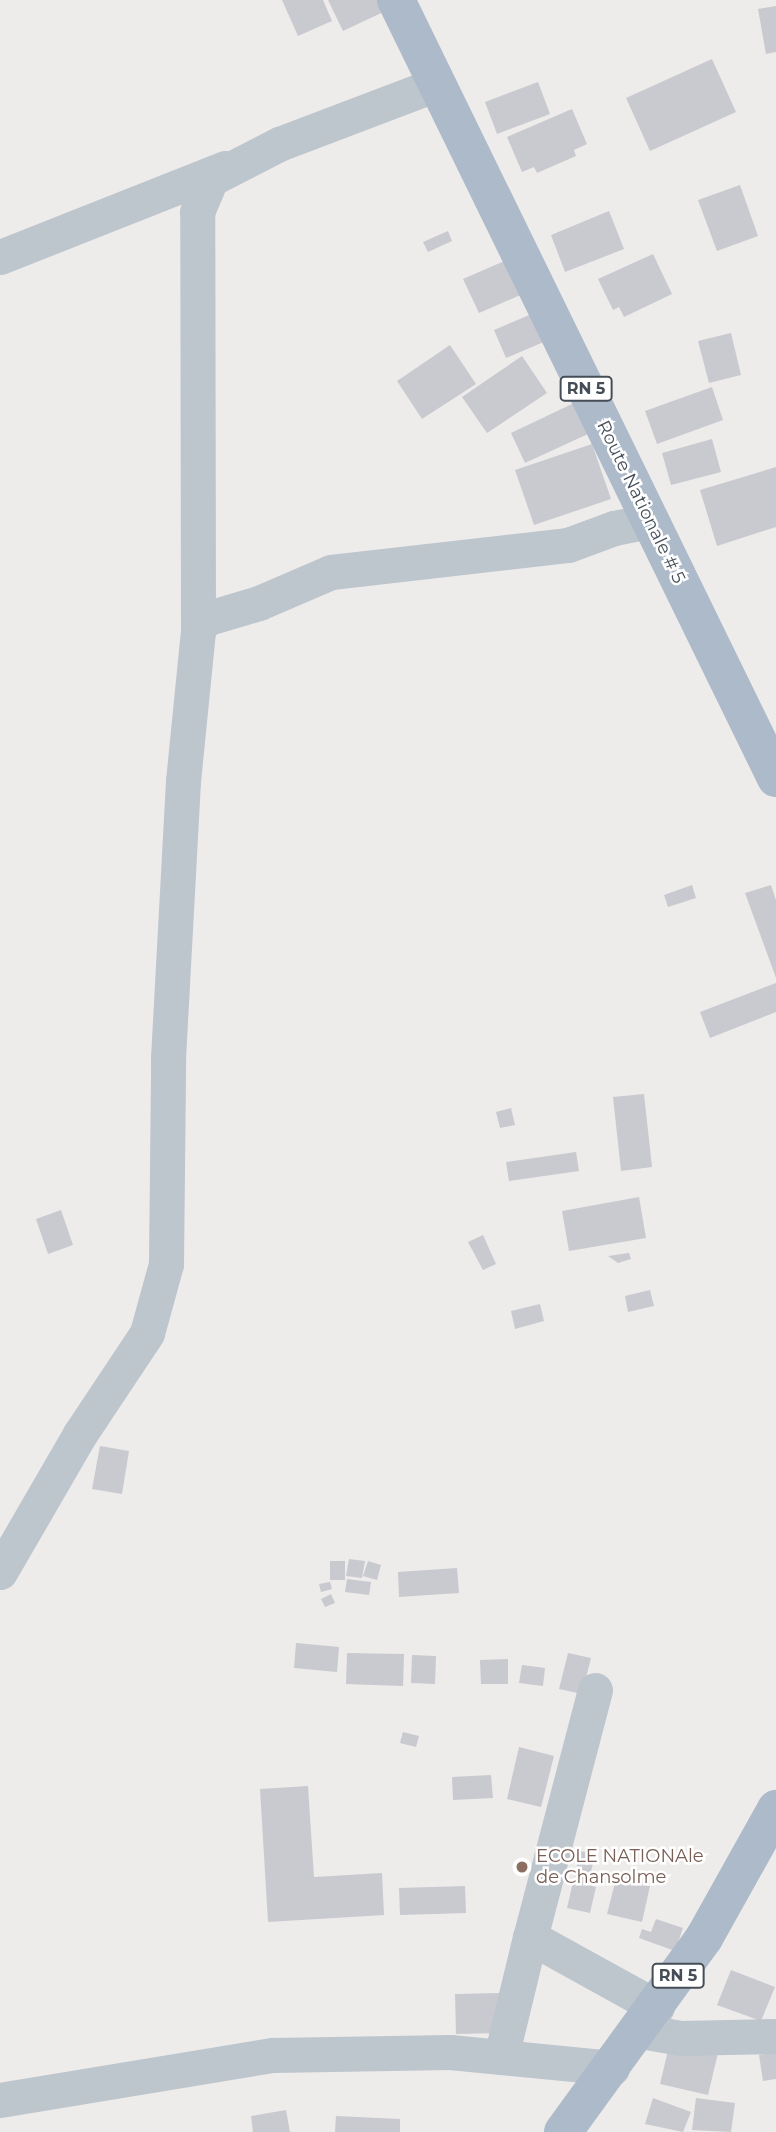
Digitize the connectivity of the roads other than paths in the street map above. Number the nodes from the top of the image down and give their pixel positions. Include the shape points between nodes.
1 (396, 0) edge
2 (437, 84) junction
3 (228, 167) junction
4 (0, 257) edge
5 (650, 521) junction
6 (198, 629) junction
7 (776, 778) edge
8 (0, 1572) edge
9 (595, 1690) dead end
10 (776, 1809) edge
11 (530, 1937) junction
12 (649, 2019) junction
13 (776, 2036) edge
14 (500, 2057) junction
15 (612, 2068) junction
16 (0, 2100) edge
17 (563, 2132) edge

1 - 2 main road, Route Nationale # 5 / RN 5
2 - 3 street
2 - 5 main road, Route Nationale # 5 / RN 5
3 - 4 street
3 - 6 street via 211,179 197,212
5 - 6 street via 556,547 331,572 205,620
5 - 7 main road, Route Nationale # 5 / RN 5
6 - 8 street via 183,781 168,1058 166,1264 147,1333 80,1433
9 - 11 street
10 - 12 main road, RN 5 via 705,1938
11 - 12 street
11 - 14 street
12 - 13 street via 680,2038
12 - 15 main road, RN 5
14 - 15 street
14 - 16 street via 450,2052 273,2055
15 - 17 main road, RN 5

